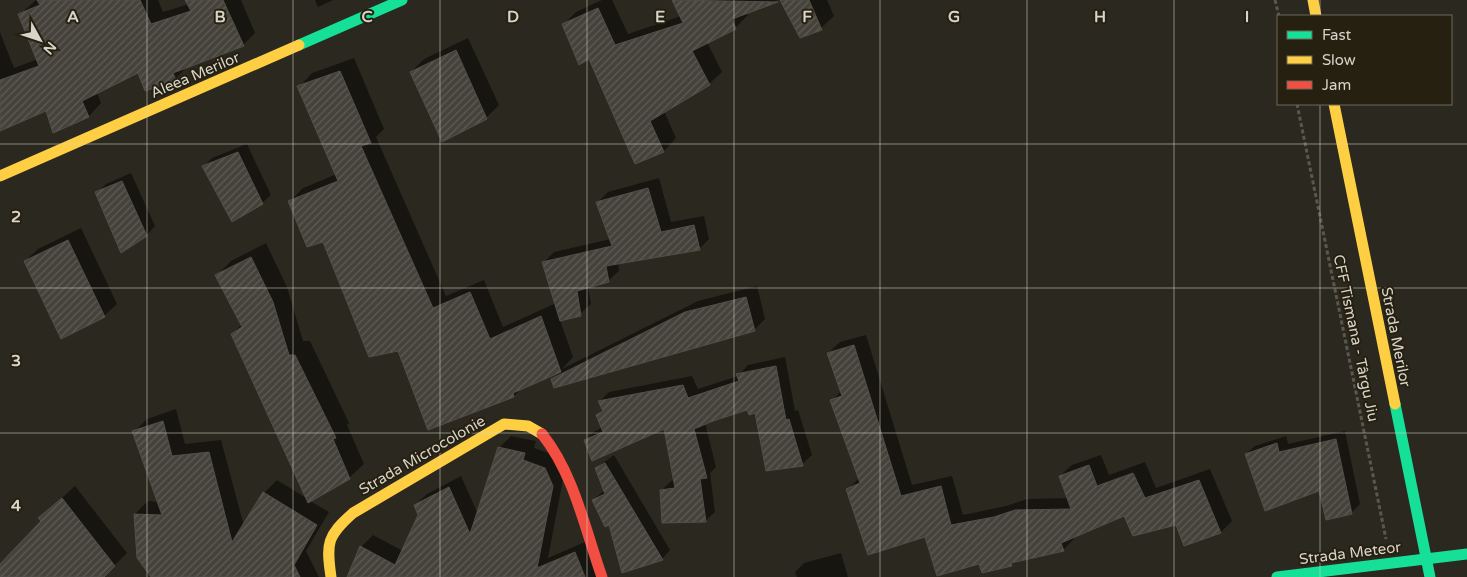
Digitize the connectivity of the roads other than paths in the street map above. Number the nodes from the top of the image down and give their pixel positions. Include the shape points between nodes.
1 (402, 0) edge
2 (1312, 0) edge
3 (1316, 15) edge
4 (1334, 105) edge
5 (0, 176) edge
6 (1467, 554) edge
7 (1426, 559) junction
8 (330, 577) edge
9 (602, 577) edge
10 (1277, 577) edge
11 (1430, 577) edge

1 - 5 street, Aleea Merilor
2 - 3 street
4 - 7 street, Strada Merilor
6 - 7 street, Strada Meteor
7 - 10 street, Strada Meteor
7 - 11 street, Strada Merilor
8 - 9 street, Strada Microcolonie via 327,551 335,530 353,513 504,424 528,426 540,432 558,458

